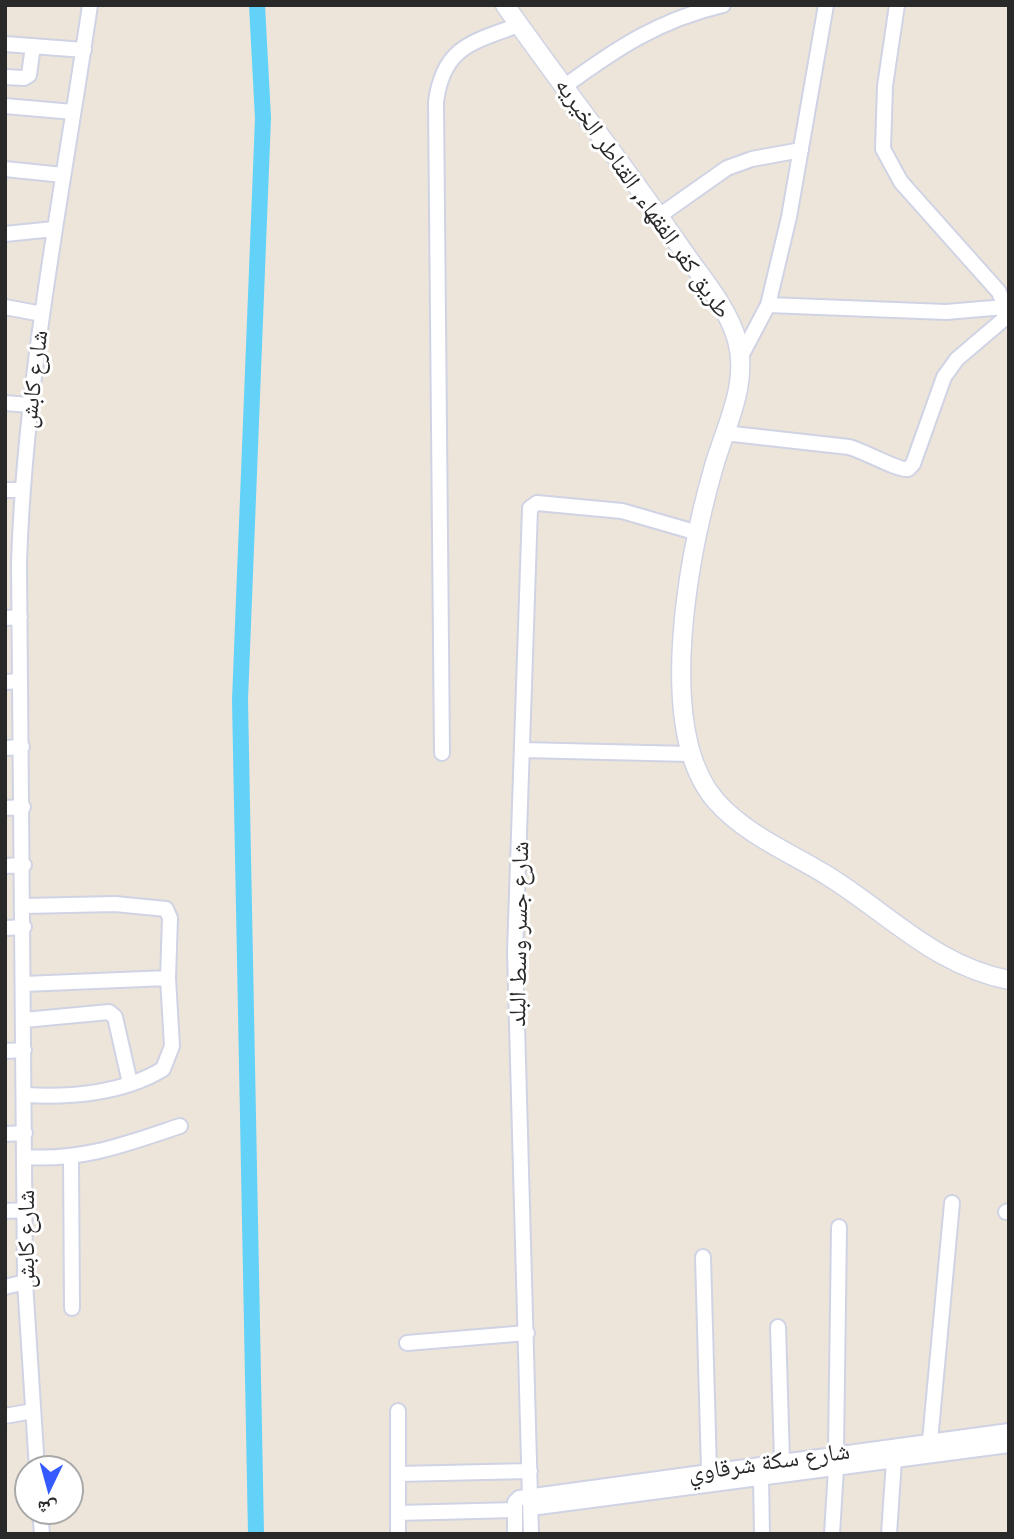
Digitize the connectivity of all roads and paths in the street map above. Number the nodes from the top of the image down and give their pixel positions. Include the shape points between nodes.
1 (90, 5) edge
2 (505, 5) edge
3 (723, 5) edge
4 (826, 5) edge
5 (897, 5) edge
6 (519, 25) junction
7 (5, 44) edge
8 (33, 46) junction
9 (84, 50) junction
10 (5, 77) edge
11 (565, 86) junction
12 (5, 106) edge
13 (73, 112) junction
14 (801, 150) junction
15 (5, 169) edge
16 (63, 175) junction
17 (659, 216) junction
18 (54, 229) junction
19 (5, 234) edge
20 (768, 305) junction
21 (5, 307) edge
22 (1005, 307) junction
23 (42, 314) junction
24 (740, 358) junction
25 (5, 403) edge
26 (29, 405) junction
27 (724, 433) junction
28 (5, 490) edge
29 (21, 490) junction
30 (698, 533) junction
31 (12, 563) edge
32 (12, 617) edge
33 (13, 681) edge
34 (22, 747) junction
35 (5, 748) edge
36 (523, 750) junction
37 (442, 753) dead end
38 (690, 754) junction
39 (23, 807) junction
40 (5, 808) edge
41 (24, 865) junction
42 (5, 866) edge
43 (24, 906) junction
44 (24, 927) junction
45 (5, 928) edge
46 (168, 978) junction
47 (1009, 979) edge
48 (24, 984) junction
49 (24, 1020) junction
50 (24, 1050) junction
51 (5, 1051) edge
52 (130, 1083) junction
53 (25, 1095) junction
54 (180, 1126) dead end
55 (25, 1133) junction
56 (5, 1134) edge
57 (25, 1157) junction
58 (71, 1157) junction
59 (952, 1203) dead end
60 (27, 1210) junction
61 (5, 1211) edge
62 (839, 1227) dead end
63 (703, 1257) dead end
64 (25, 1282) junction
65 (5, 1287) edge
66 (72, 1308) dead end
67 (778, 1327) dead end
68 (527, 1333) junction
69 (407, 1343) dead end
70 (33, 1410) junction
71 (398, 1411) dead end
72 (5, 1416) edge
73 (1009, 1431) edge
74 (930, 1441) junction
75 (1009, 1445) edge
76 (836, 1452) junction
77 (36, 1455) edge
78 (782, 1460) junction
79 (894, 1460) junction
80 (836, 1468) junction
81 (709, 1470) junction
82 (530, 1471) junction
83 (398, 1474) junction
84 (761, 1478) junction
85 (531, 1502) junction
86 (515, 1510) junction
87 (398, 1514) junction
88 (398, 1534) edge
89 (515, 1534) edge
90 (531, 1534) edge
91 (762, 1534) edge
92 (832, 1534) edge
93 (890, 1534) edge

1 - 9 street, شارع كابش
2 - 6 street, طريق كفر الفقهاء, القناطر الخيريه
3 - 11 street via 665,22 626,42
4 - 14 street
5 - 22 street via 885,86 883,149 889,167 983,271
6 - 11 street, طريق كفر الفقهاء, القناطر الخيريه
6 - 37 street via 470,42 454,55 439,83 436,102
7 - 8 street
8 - 9 street
8 - 10 street via 29,75
9 - 13 street, شارع كابش
11 - 17 street, طريق كفر الفقهاء, القناطر الخيريه
12 - 13 street
13 - 16 street, شارع كابش
14 - 17 street via 727,168
14 - 20 street
15 - 16 street
16 - 18 street, شارع كابش
17 - 24 street, طريق كفر الفقهاء, القناطر الخيريه via 724,310
18 - 19 street
18 - 23 street, شارع كابش
20 - 22 street via 946,312
20 - 24 street
21 - 23 street
22 - 27 street via 1002,324 973,344 944,377 908,469 849,447
23 - 26 street, شارع كابش
24 - 27 street, طريق كفر الفقهاء, القناطر الخيريه via 738,393
25 - 26 street
26 - 29 street, شارع كابش
27 - 30 street, طريق كفر الفقهاء, القناطر الخيريه
28 - 29 street
29 - 31 street, شارع كابش
30 - 36 street, شارع جسر وسط البلد via 622,511 532,504
30 - 38 street, طريق كفر الفقهاء, القناطر الخيريه via 684,642 683,726
31 - 32 street, شارع كابش
32 - 33 street, شارع كابش
33 - 34 street, شارع كابش
34 - 35 street
34 - 39 street, شارع كابش
36 - 38 street
36 - 68 street, شارع جسر وسط البلد via 515,951
38 - 47 street, طريق كفر الفقهاء, القناطر الخيريه via 714,799 753,833 837,881 933,951 973,971
39 - 40 street
39 - 41 street, شارع كابش
41 - 42 street
41 - 43 street, شارع كابش
43 - 44 street, شارع كابش
43 - 46 street via 115,904 166,909 170,918
44 - 45 street
44 - 48 street, شارع كابش
46 - 48 street
46 - 52 street via 170,1058 163,1069
48 - 49 street, شارع كابش
49 - 50 street, شارع كابش
49 - 52 street via 109,1012 115,1017
50 - 51 street
50 - 53 street, شارع كابش
52 - 53 street via 58,1097
53 - 55 street, شارع كابش
54 - 58 street
55 - 56 street
55 - 57 street, شارع كابش
57 - 58 street
57 - 60 street, شارع كابش
58 - 66 street
59 - 74 street
60 - 61 street
60 - 64 street, شارع كابش
62 - 76 street
63 - 81 street
64 - 65 street
64 - 70 street, شارع كابش
67 - 78 street
68 - 69 street
68 - 82 street, شارع جسر وسط البلد
70 - 72 street
70 - 77 street, شارع كابش
71 - 83 street
73 - 74 street, شارع سكة شرقاوي
74 - 76 street, شارع سكة شرقاوي
75 - 79 street, شارع سكة شرقاوي
76 - 78 street, شارع سكة شرقاوي
78 - 81 street, شارع سكة شرقاوي
79 - 80 street, شارع سكة شرقاوي
79 - 93 street
80 - 84 street, شارع سكة شرقاوي
80 - 92 street
81 - 85 street, شارع سكة شرقاوي
82 - 83 street
82 - 85 street, شارع جسر وسط البلد
83 - 87 street
84 - 85 street, شارع سكة شرقاوي
84 - 91 street
85 - 86 street via 516,1499
85 - 90 street, شارع جسر وسط البلد
86 - 87 street
86 - 89 street
87 - 88 street

